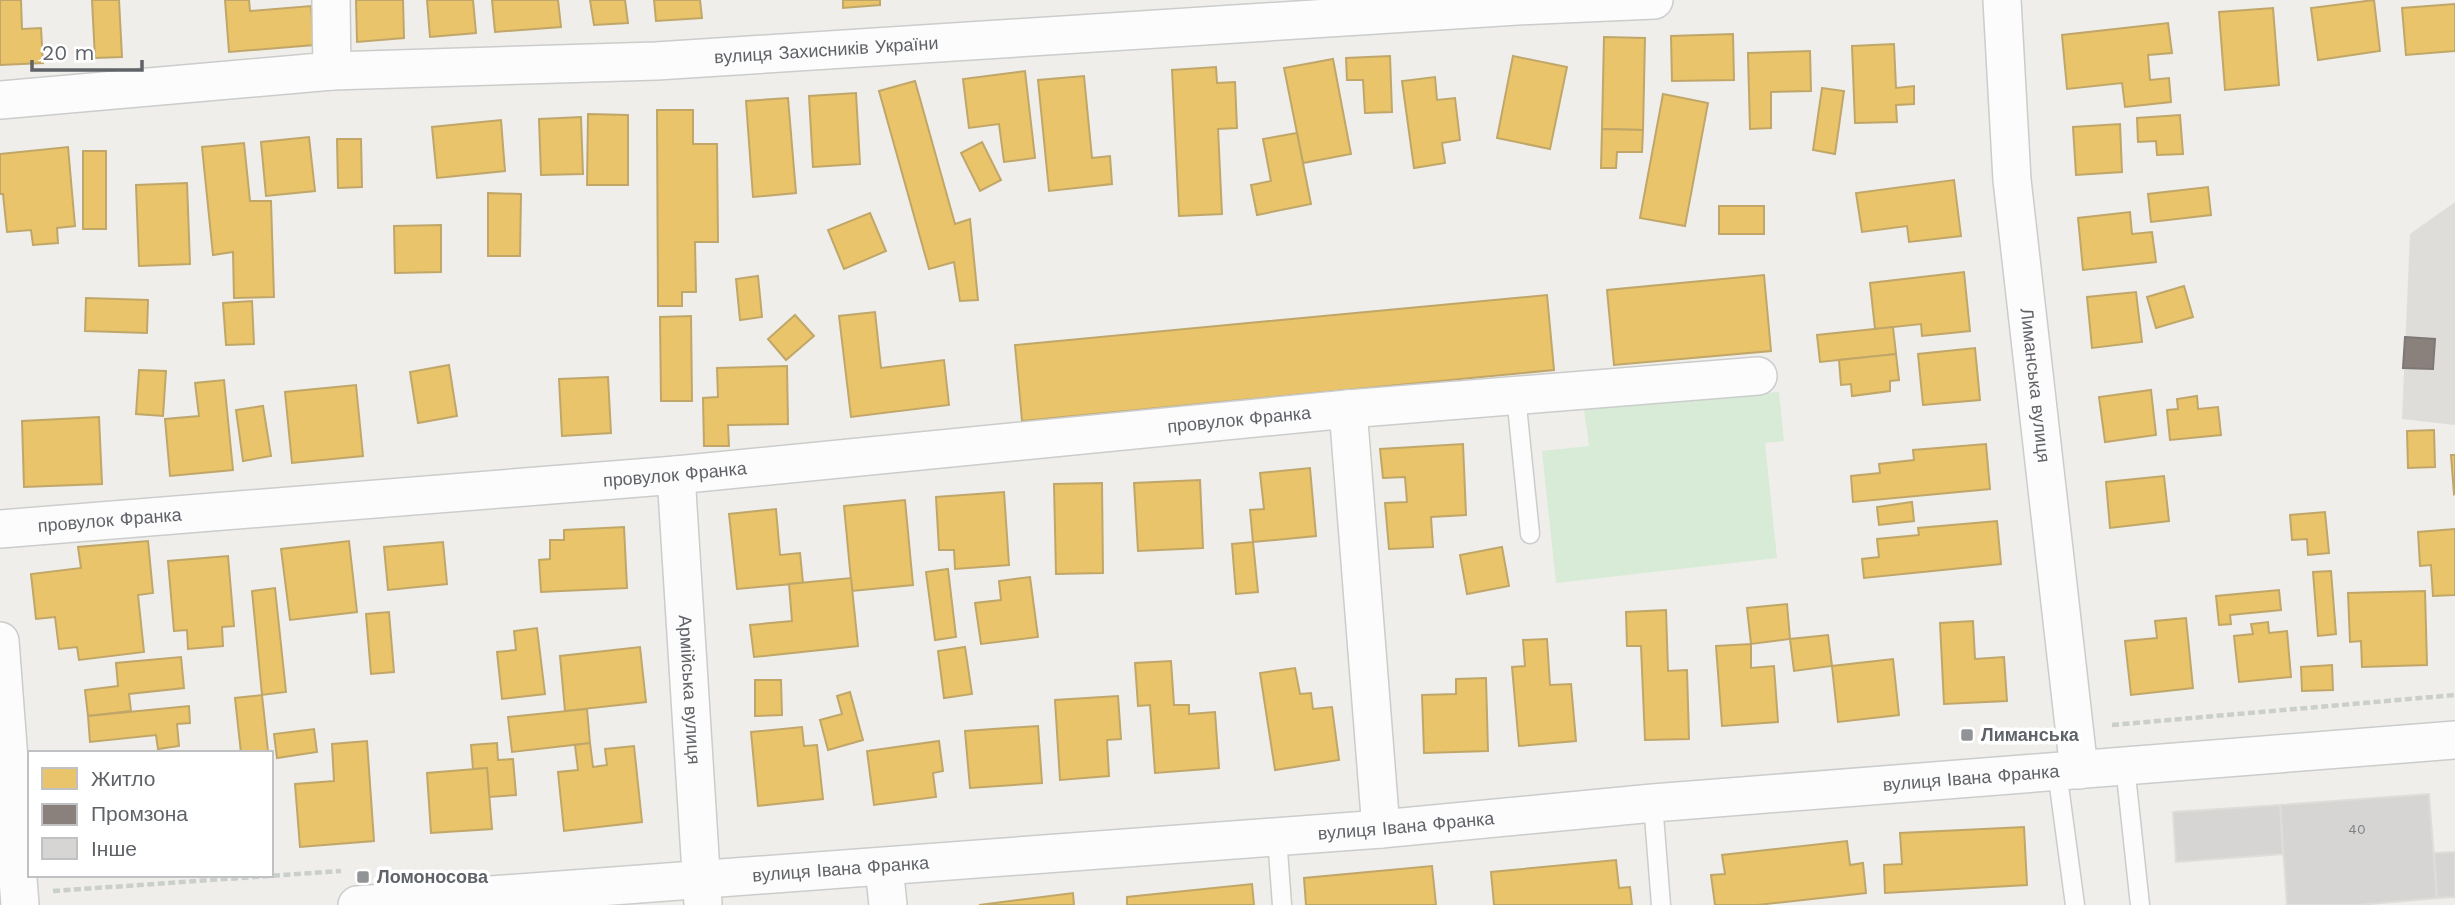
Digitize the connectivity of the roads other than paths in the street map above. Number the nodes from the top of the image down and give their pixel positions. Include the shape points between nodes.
1 (331, 0) edge
2 (1654, 0) edge
3 (2002, 0) edge
4 (1518, 3) edge
5 (332, 71) junction
6 (0, 100) edge
7 (1758, 376) dead end
8 (1516, 396) junction
9 (1348, 409) junction
10 (676, 475) junction
11 (0, 529) edge
12 (1530, 534) dead end
13 (0, 641) edge
14 (2455, 740) edge
15 (2125, 766) junction
16 (2068, 770) junction
17 (1653, 803) junction
18 (1381, 829) junction
19 (1277, 837) junction
20 (884, 867) junction
21 (702, 893) edge
22 (20, 899) edge
23 (511, 900) edge
24 (400, 904) edge
25 (357, 905) edge
26 (888, 905) edge
27 (1282, 905) edge
28 (1661, 905) edge
29 (2075, 905) edge
30 (2140, 905) edge

1 - 5 street
2 - 4 street, вулиця Захисників України
3 - 16 street, Лиманська вулиця via 2012,180 2074,729
4 - 5 street, вулиця Захисників України via 656,61
5 - 6 street, вулиця Захисників України
7 - 8 street, провулок Франка
8 - 9 street, провулок Франка
8 - 12 lane
9 - 10 street, провулок Франка
9 - 18 street
10 - 11 street, провулок Франка
10 - 21 street, Армійська вулиця
13 - 22 street
14 - 15 street, вулиця Івана Франка
15 - 16 street, вулиця Івана Франка
15 - 30 lane
16 - 17 street, вулиця Івана Франка
16 - 29 lane
17 - 18 street, вулиця Івана Франка
17 - 28 lane
18 - 19 street, вулиця Івана Франка
19 - 20 street, вулиця Івана Франка
19 - 27 lane
20 - 21 street, вулиця Івана Франка
20 - 26 street
21 - 23 street, вулиця Івана Франка
23 - 24 street, вулиця Івана Франка
24 - 25 street, вулиця Івана Франка

